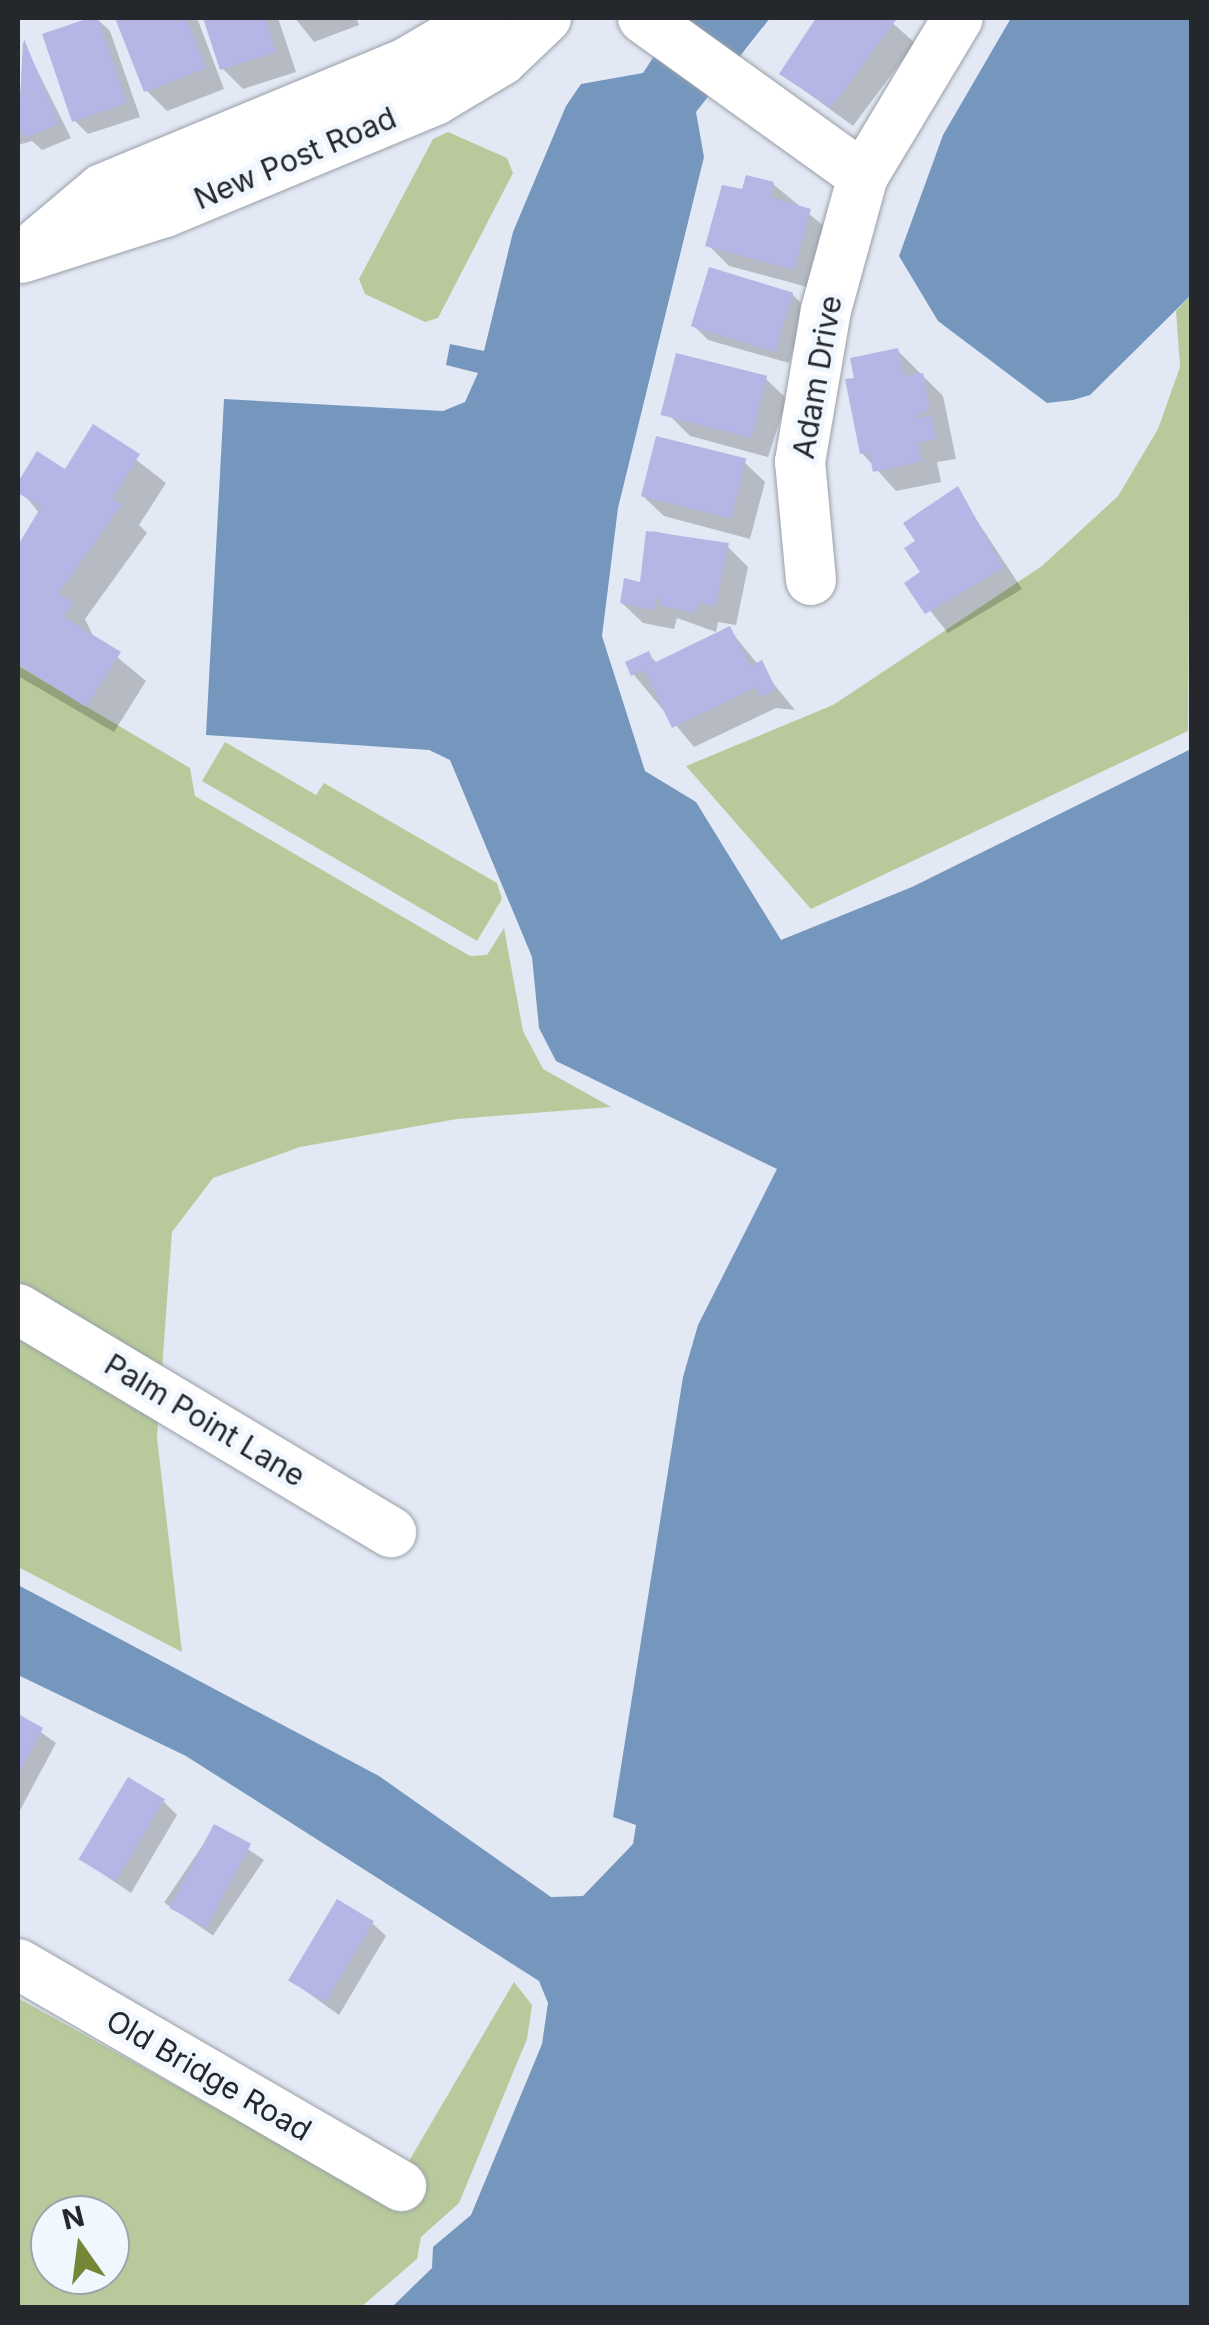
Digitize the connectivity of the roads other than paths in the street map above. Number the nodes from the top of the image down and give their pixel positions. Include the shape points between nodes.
1 (482, 18) edge
2 (546, 18) edge
3 (643, 18) edge
4 (958, 18) edge
5 (863, 176) junction
6 (19, 259) edge
7 (810, 580) dead end
8 (18, 1309) edge
9 (392, 1532) dead end
10 (18, 1964) edge
11 (401, 2186) dead end

1 - 6 street, New Post Road via 408,62 102,189
2 - 6 street, New Post Road via 502,60 435,100 165,212
3 - 5 street
4 - 5 street, Adam Drive
5 - 7 street, Adam Drive via 803,422 800,502
8 - 9 street, Palm Point Lane
10 - 11 street, Old Bridge Road

